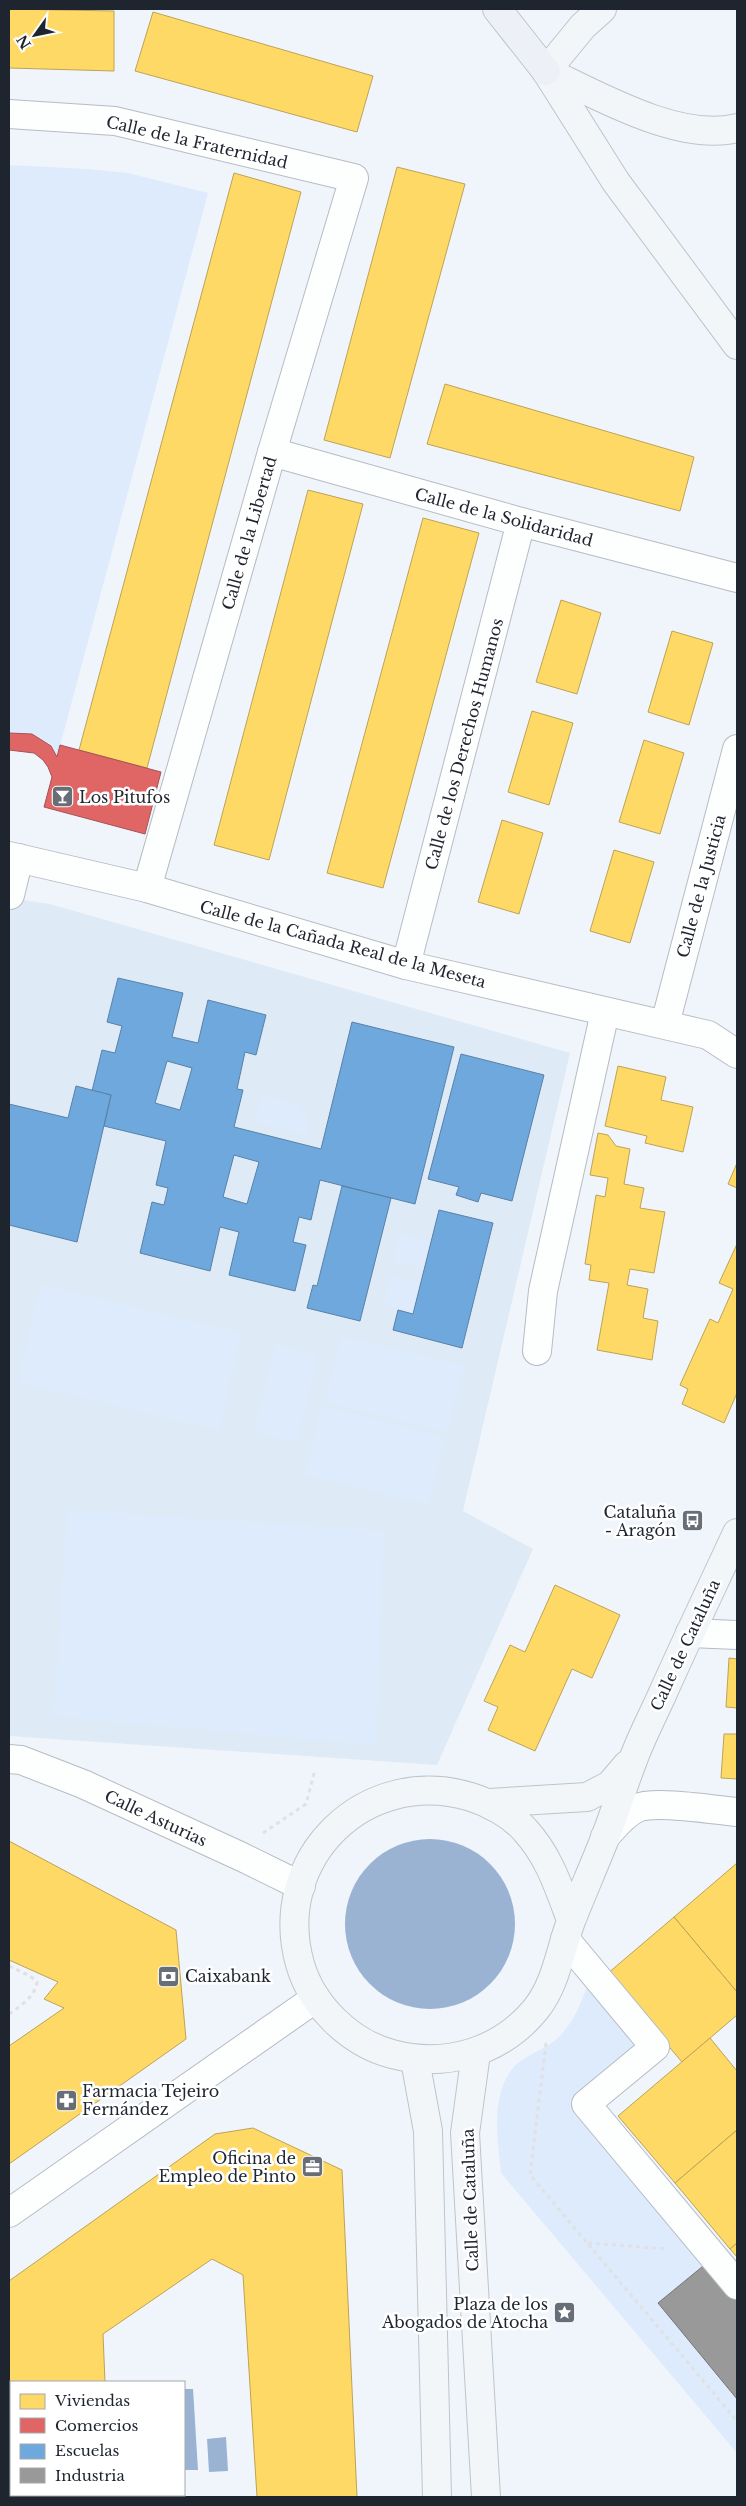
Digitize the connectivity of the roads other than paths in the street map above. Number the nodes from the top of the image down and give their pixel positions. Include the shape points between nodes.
1 (497, 9) edge
2 (602, 9) edge
3 (546, 70) junction
4 (9, 114) edge
5 (737, 128) edge
6 (354, 178) joint
7 (737, 345) edge
8 (272, 452) junction
9 (521, 522) junction
10 (737, 578) edge
11 (737, 749) edge
12 (14, 857) edge
13 (147, 888) junction
14 (10, 896) edge
15 (406, 965) junction
16 (605, 1012) junction
17 (665, 1024) junction
18 (737, 1029) edge
19 (708, 1035) junction
20 (737, 1054) edge
21 (537, 1351) dead end
22 (737, 1533) edge
23 (690, 1633) junction
24 (737, 1635) edge
25 (634, 1757) junction
26 (9, 1759) edge
27 (489, 1803) junction
28 (737, 1812) edge
29 (606, 1837) junction
30 (300, 1886) junction
31 (568, 1930) junction
32 (316, 1998) junction
33 (476, 2053) junction
34 (415, 2060) junction
35 (9, 2213) edge
36 (737, 2285) edge
37 (437, 2497) edge
38 (486, 2497) edge

1 - 3 highway
2 - 3 main road
3 - 5 main road via 657,121 708,130
3 - 7 main road via 616,182
4 - 6 street, Calle de la Fraternidad via 115,121
6 - 8 street, Calle de la Libertad
8 - 9 street, Calle de la Solidaridad
8 - 13 street, Calle de la Libertad
9 - 10 street, Calle de la Solidaridad
9 - 15 street, Calle de los Derechos Humanos
11 - 17 street, Calle de la Justicia
12 - 13 street, Calle de la Cañada Real de la Meseta
12 - 14 street
13 - 15 street, Calle de la Cañada Real de la Meseta
15 - 16 street, Calle de la Cañada Real de la Meseta
16 - 17 street, Calle de la Cañada Real de la Meseta
16 - 21 street via 543,1291
17 - 19 street, Calle de la Cañada Real de la Meseta
18 - 19 street, Calle de la Cañada Real de la Meseta
19 - 20 street, Calle de la Cañada Real de la Meseta
22 - 23 main road, Calle de Cataluña
23 - 24 street
23 - 25 main road, Calle de Cataluña
25 - 27 main road via 610,1785 587,1797
25 - 29 main road
26 - 30 street, Calle Asturias via 21,1760 83,1784
27 - 30 main road via 450,1791 409,1790 378,1799 350,1815 326,1837 308,1864
27 - 31 main road via 524,1828 549,1862
28 - 29 street via 661,1805 639,1807 628,1812
29 - 31 main road
30 - 32 main road via 294,1930 301,1966
31 - 33 main road via 555,1976 536,2008 510,2035
31 - 36 street via 655,2046 586,2104
32 - 34 main road via 342,2028 376,2050
32 - 35 street
33 - 34 main road via 446,2060
33 - 38 main road, Calle de Cataluña via 465,2133
34 - 37 main road via 428,2131

